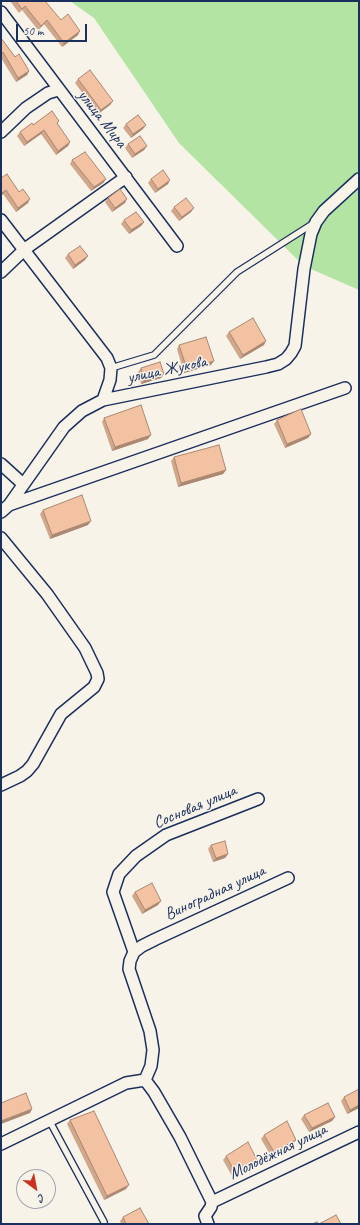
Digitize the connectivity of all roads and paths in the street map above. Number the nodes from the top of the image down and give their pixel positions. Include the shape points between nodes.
1 (1, 12) edge
2 (58, 90) junction
3 (1, 132) edge
4 (126, 177) junction
5 (359, 180) edge
6 (1, 220) edge
7 (316, 222) junction
8 (177, 246) dead end
9 (25, 250) junction
10 (1, 272) edge
11 (111, 368) junction
12 (345, 388) dead end
13 (103, 400) junction
14 (1, 464) edge
15 (22, 484) junction
16 (5, 508) edge
17 (1, 538) edge
18 (1, 785) edge
19 (258, 799) dead end
20 (288, 878) dead end
21 (134, 952) junction
22 (145, 1080) junction
23 (48, 1120) junction
24 (359, 1132) edge
25 (1, 1144) edge
26 (212, 1202) junction
27 (104, 1222) dead end
28 (208, 1224) edge

1 - 2 street, улица Мира
2 - 3 street via 48,93 26,108
2 - 4 street, улица Мира
4 - 8 street, улица Мира
4 - 9 street
5 - 7 street via 324,211
6 - 9 street
7 - 11 lane via 237,272 154,355
7 - 13 street, улица Жукова via 304,269 294,346 286,359 266,367
9 - 10 street
9 - 11 street via 103,352
11 - 13 street
12 - 16 street, улица Жукова
13 - 15 street, улица Жукова via 82,411 64,427
14 - 15 street
15 - 16 street, улица Жукова
17 - 18 street via 47,594 85,648 98,679 94,687 62,714 27,771
19 - 21 street, Сосновая улица via 166,835 136,856 119,874 114,892
20 - 21 street, Виноградная улица via 156,939
21 - 22 street via 129,969 150,1032 153,1050 152,1066
22 - 23 street via 126,1083
22 - 26 street via 180,1137
23 - 25 street
23 - 27 lane
24 - 26 street, Молодёжная улица
26 - 28 street via 205,1216

